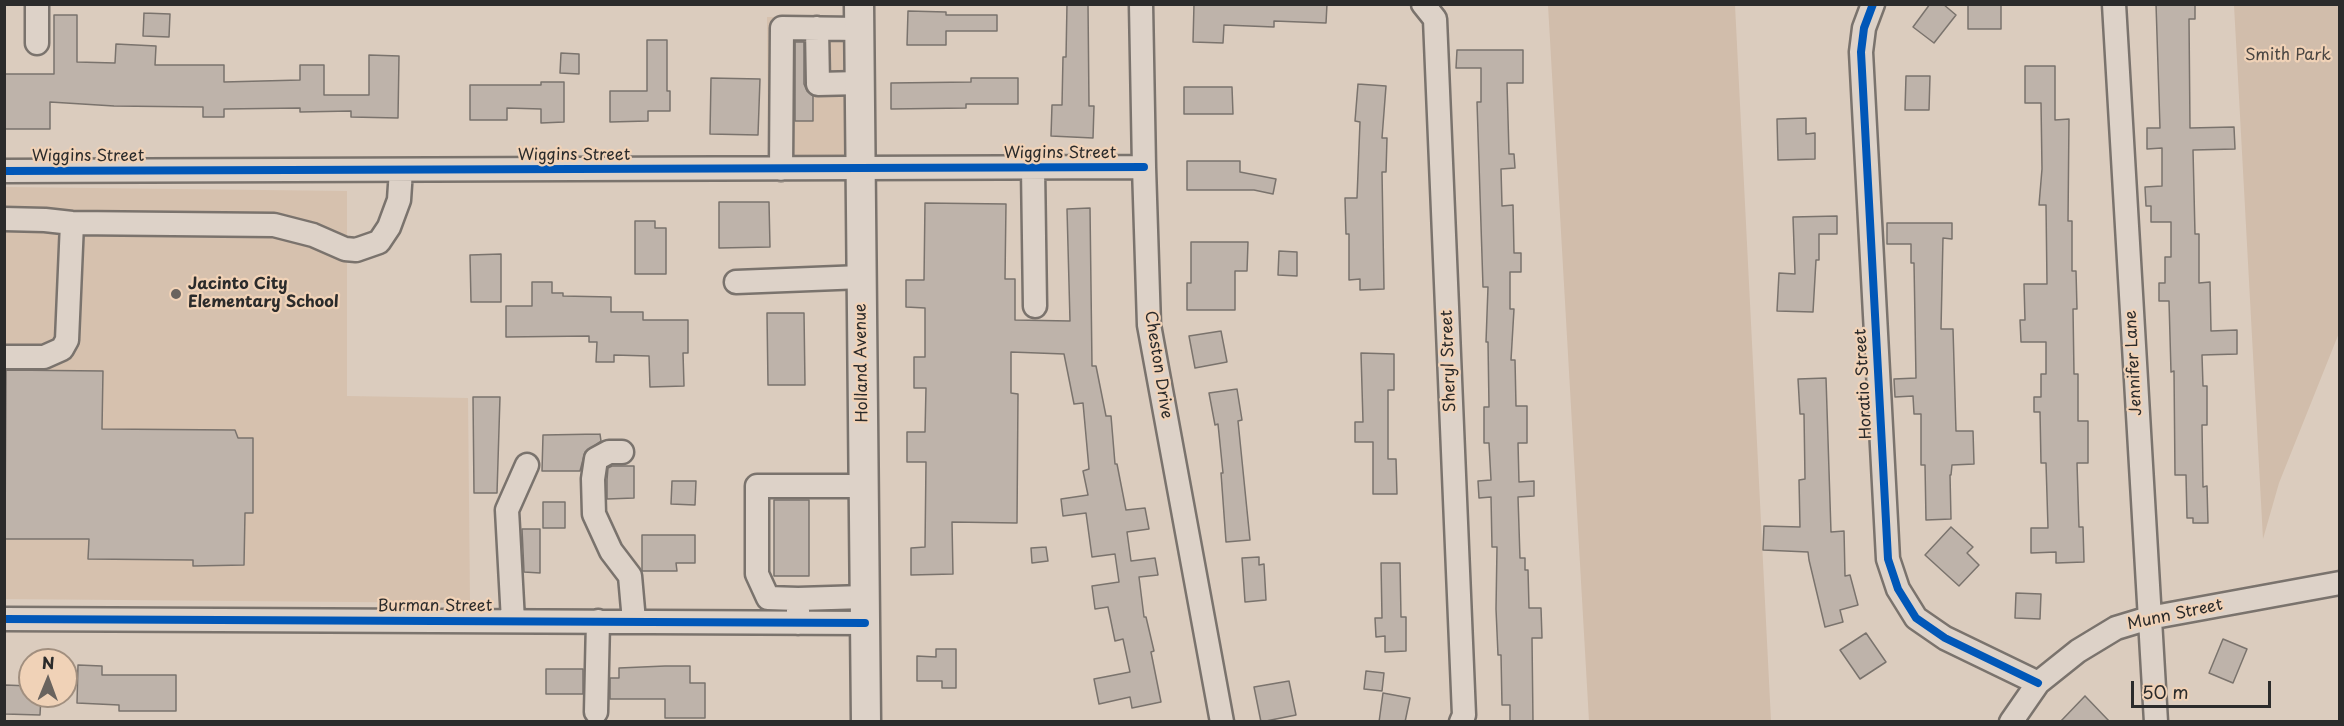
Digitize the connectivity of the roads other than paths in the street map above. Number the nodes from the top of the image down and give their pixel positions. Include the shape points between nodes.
1 (37, 4) edge
2 (1142, 4) edge
3 (1423, 4) edge
4 (1873, 4) edge
5 (2114, 4) edge
6 (859, 17) edge
7 (817, 28) junction
8 (37, 43) dead end
9 (860, 83) junction
10 (1144, 167) junction
11 (861, 168) junction
12 (1033, 168) junction
13 (781, 169) junction
14 (401, 170) junction
15 (4, 171) edge
16 (4, 219) edge
17 (72, 223) junction
18 (862, 277) junction
19 (736, 282) dead end
20 (1035, 306) dead end
21 (4, 357) edge
22 (622, 452) dead end
23 (527, 465) dead end
24 (864, 486) junction
25 (2340, 583) edge
26 (798, 599) junction
27 (865, 610) junction
28 (2149, 618) junction
29 (4, 619) edge
30 (513, 621) junction
31 (598, 621) junction
32 (634, 621) junction
33 (798, 622) junction
34 (2038, 683) junction
35 (596, 712) dead end
36 (866, 722) edge
37 (1222, 722) edge
38 (1461, 722) edge
39 (2011, 722) edge
40 (2156, 722) edge

1 - 8 street
2 - 10 street, Cheston Drive
3 - 38 street, Sheryl Street via 1436,20 1464,715
4 - 34 street, Horatio Street via 1861,52 1888,559 1898,589 1916,618 1945,638
5 - 28 street, Jennifer Lane
6 - 7 street
6 - 9 main road, Holland Avenue
7 - 9 street via 818,84
7 - 13 street via 782,28
9 - 11 main road, Holland Avenue
10 - 12 street, Wiggins Street
10 - 37 street, Cheston Drive via 1149,325
11 - 12 street, Wiggins Street
11 - 13 street, Wiggins Street
11 - 18 main road, Holland Avenue
12 - 20 street
13 - 14 street, Wiggins Street
14 - 15 street, Wiggins Street
14 - 17 street via 399,200 389,227 379,242 356,250 274,225
16 - 17 street
17 - 21 street via 67,340 62,349 44,357
18 - 19 street
18 - 24 main road, Holland Avenue
22 - 32 street via 609,452 596,459 592,479 594,514 611,551 630,576
23 - 30 street via 507,510
24 - 26 street via 757,486 757,574 768,598
24 - 27 main road, Holland Avenue
25 - 28 street, Munn Street
26 - 27 street
26 - 33 street
27 - 33 street, Burman Street
27 - 36 main road, Holland Avenue
28 - 34 street, Munn Street via 2116,628 2078,651
28 - 40 street, Jennifer Lane
29 - 30 street, Burman Street
30 - 31 street, Burman Street
31 - 32 street, Burman Street
31 - 35 street
32 - 33 street, Burman Street
34 - 39 street, Munn Street

